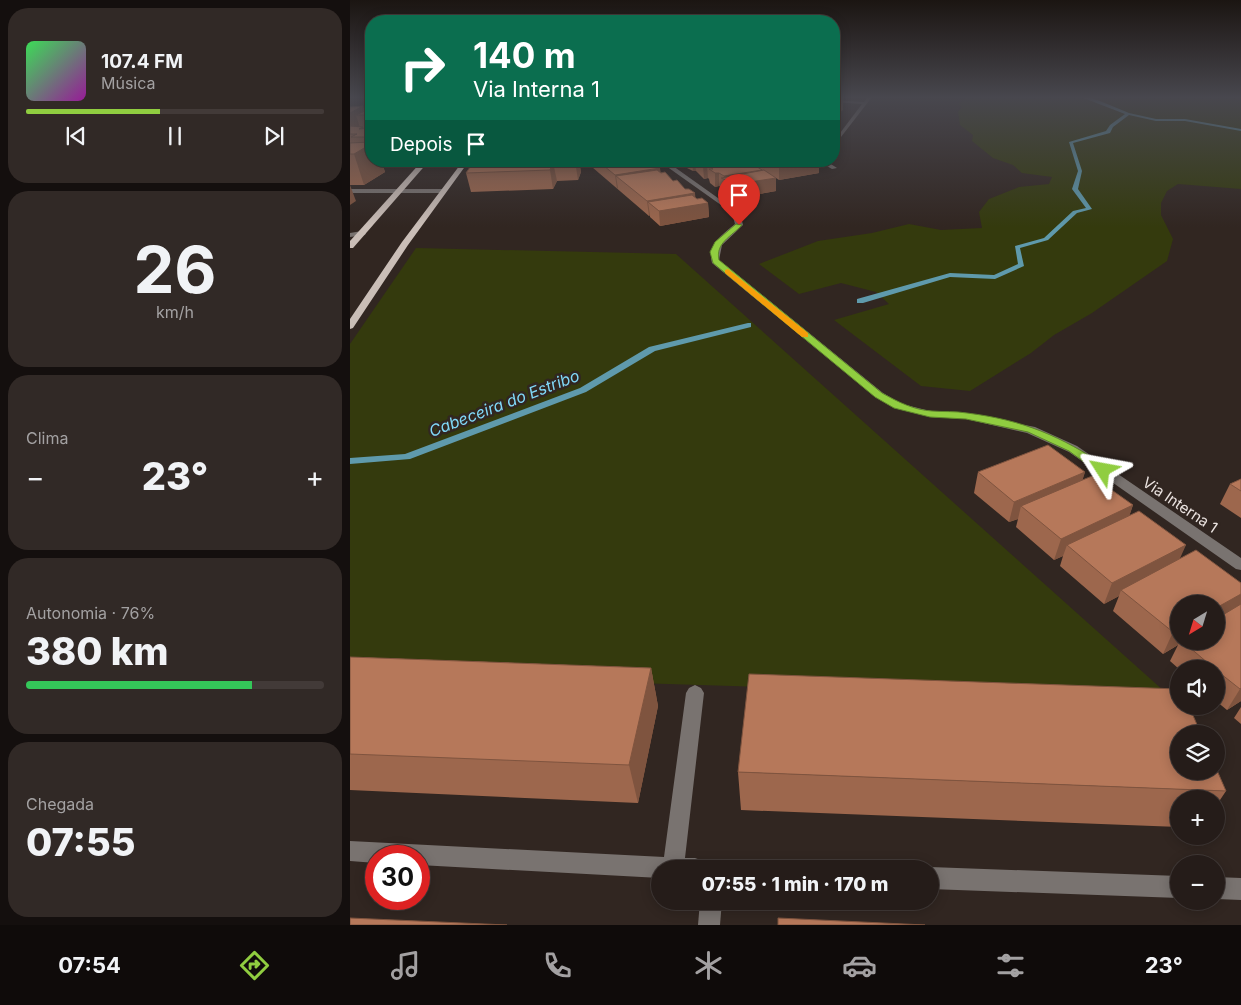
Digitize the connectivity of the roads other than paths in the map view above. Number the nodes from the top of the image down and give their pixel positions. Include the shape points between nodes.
1 (421, 167) edge
2 (461, 167) edge
3 (670, 167) edge
4 (350, 191) edge
5 (400, 191) junction
6 (442, 192) junction
7 (362, 233) junction
8 (350, 235) edge
9 (350, 246) edge
10 (350, 326) edge
11 (1241, 564) edge
12 (695, 693) dead end
13 (350, 851) edge
14 (673, 860) edge
15 (651, 865) edge
16 (939, 878) edge
17 (1170, 887) edge
18 (1225, 888) edge
19 (1241, 889) edge
20 (710, 910) edge
21 (709, 925) edge

1 - 5 main road
2 - 6 main road
3 - 11 street, Via Interna 1 via 737,217 739,225 718,244 714,252 715,261 879,395 898,406 930,414 966,416 1031,430 1073,449
4 - 5 street
5 - 6 street
5 - 7 main road
6 - 10 main road
7 - 8 street
7 - 9 main road
12 - 14 street
13 - 15 street
16 - 17 street
18 - 19 street
20 - 21 street

